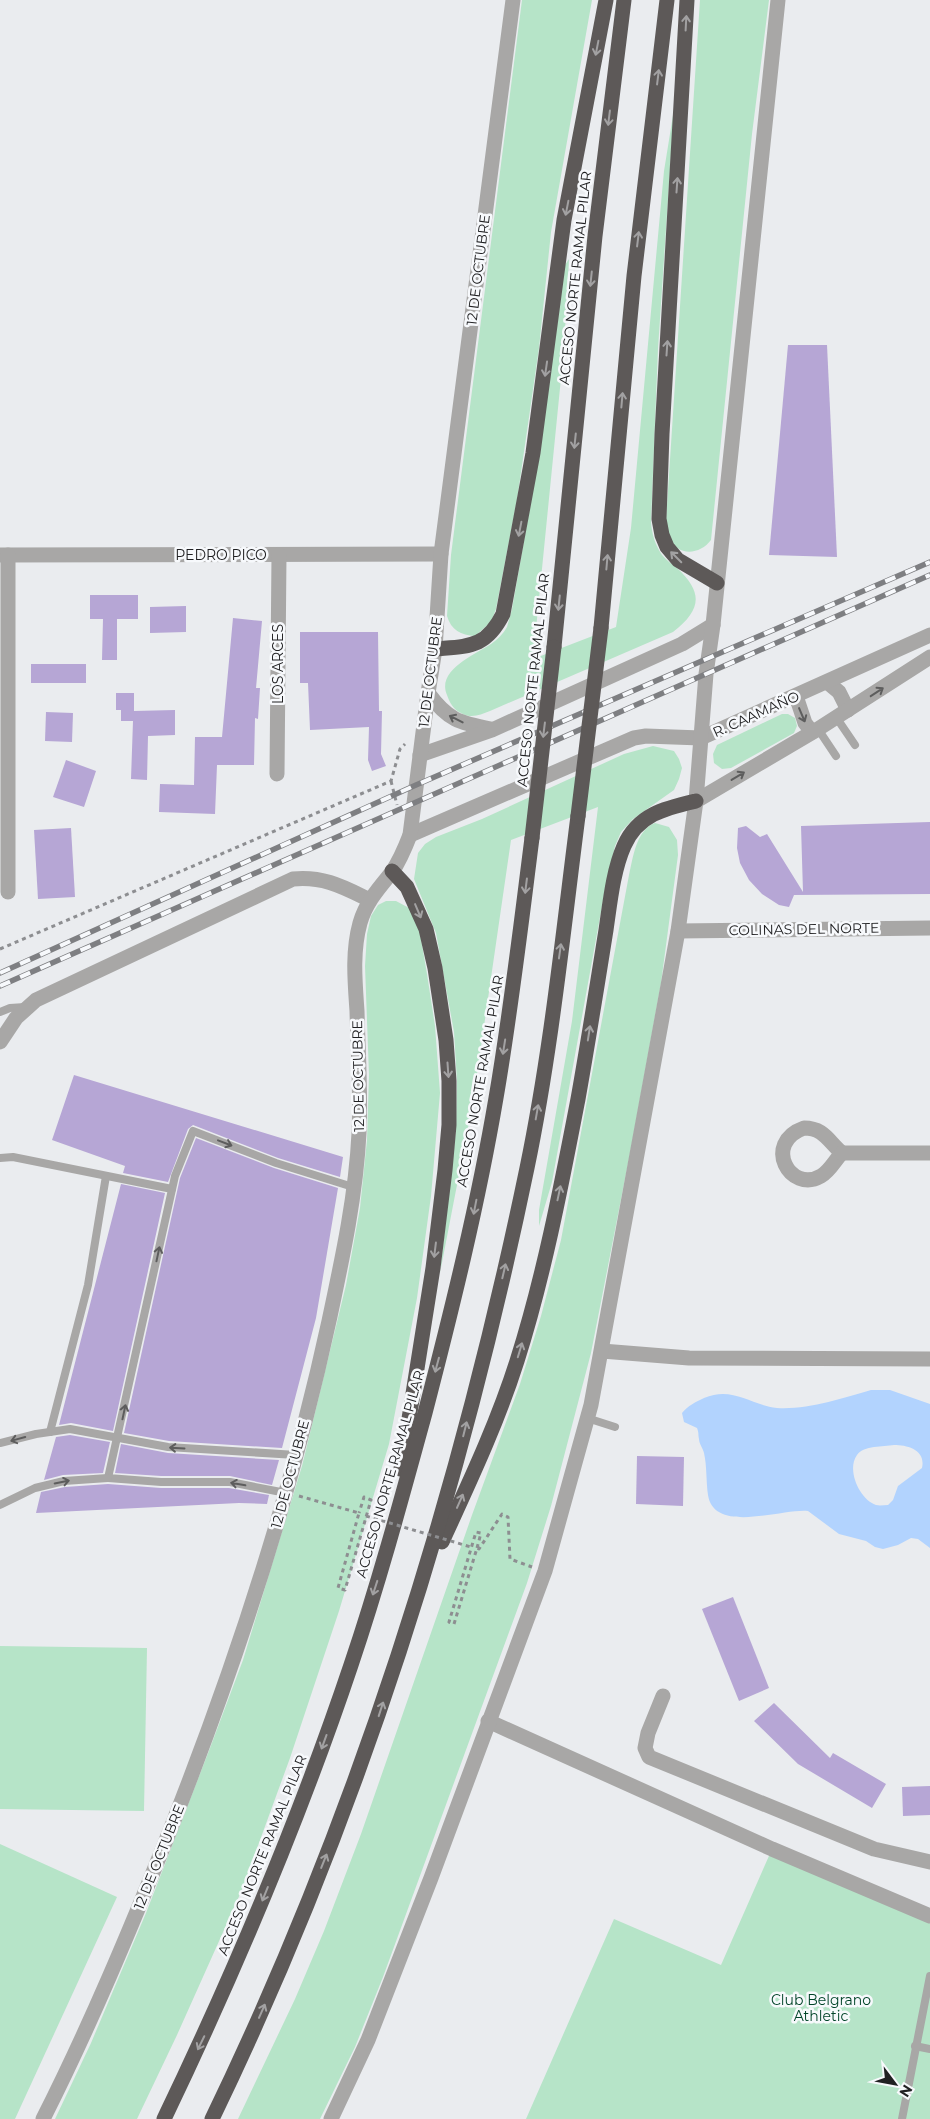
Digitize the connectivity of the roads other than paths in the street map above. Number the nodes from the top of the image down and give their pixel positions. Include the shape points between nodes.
1 (513, 0) edge
2 (606, 0) edge
3 (624, 0) edge
4 (668, 0) edge
5 (687, 0) edge
6 (778, 0) edge
7 (441, 554) junction
8 (4, 555) edge
9 (279, 555) junction
10 (717, 583) junction
11 (713, 625) junction
12 (930, 636) edge
13 (435, 649) junction
14 (930, 658) edge
15 (827, 682) junction
16 (428, 693) junction
17 (796, 696) junction
18 (842, 714) junction
19 (492, 730) junction
20 (815, 730) junction
21 (701, 738) junction
22 (855, 745) dead end
23 (420, 755) junction
24 (836, 756) dead end
25 (277, 774) dead end
26 (696, 801) junction
27 (410, 835) junction
28 (392, 872) junction
29 (8, 892) dead end
30 (370, 900) junction
31 (930, 928) edge
32 (678, 931) junction
33 (27, 1007) junction
34 (0, 1012) edge
35 (0, 1042) edge
36 (842, 1153) dead end
37 (930, 1153) edge
38 (0, 1158) edge
39 (106, 1176) junction
40 (353, 1187) junction
41 (172, 1189) junction
42 (602, 1351) junction
43 (930, 1359) edge
44 (587, 1418) junction
45 (615, 1427) dead end
46 (50, 1432) junction
47 (118, 1438) junction
48 (0, 1444) edge
49 (296, 1455) junction
50 (108, 1478) junction
51 (286, 1493) junction
52 (0, 1505) edge
53 (390, 1542) junction
54 (418, 1593) junction
55 (663, 1696) dead end
56 (488, 1721) junction
57 (930, 1862) edge
58 (930, 1916) edge
59 (930, 1976) edge
60 (915, 2046) junction
61 (930, 2049) edge
62 (42, 2119) edge
63 (164, 2119) edge
64 (212, 2119) edge
65 (331, 2119) edge
66 (902, 2119) edge

1 - 7 street, 12 DE OCTUBRE
2 -> 13 highway via 564,220 533,453 503,614 495,630 484,640
3 -> 53 highway, ACCESO NORTE RAMAL PILAR, bridge via 595,236 554,647 506,1036 474,1210 445,1336
54 -> 4 highway, bridge via 484,1354 528,1167 546,1057 601,628 634,276
10 -> 5 highway via 678,560 667,546 659,519
6 - 10 street
7 - 9 street, PEDRO PICO
7 - 13 street, 12 DE OCTUBRE
8 - 9 street, PEDRO PICO
8 - 29 street
9 - 25 street, LOS ARCES
10 - 11 street
11 - 19 street via 682,644
11 - 21 street
12 - 15 street, R. CAAMAÑO
13 - 16 street, 12 DE OCTUBRE
18 -> 14 street
15 - 17 street, R. CAAMAÑO
15 - 18 street via 839,692
19 -> 16 street via 454,719 441,711
16 - 23 street, 12 DE OCTUBRE
17 -> 20 street via 800,711
17 - 21 street, R. CAAMAÑO
18 - 20 street
18 - 22 lane
19 - 23 street
20 - 24 lane
26 -> 20 street
21 - 26 street
21 - 27 street, R. CAAMAÑO via 634,738
23 - 27 street, 12 DE OCTUBRE
26 - 32 street
54 -> 26 highway via 489,1438 537,1293 578,1099 610,902 624,846 632,833 652,814
27 - 28 street, 12 DE OCTUBRE
28 - 30 street, 12 DE OCTUBRE
28 -> 53 highway via 407,887 426,929 446,1040 449,1090 446,1152 432,1268
30 - 33 street via 332,882 310,877 293,879
30 - 40 street, 12 DE OCTUBRE via 360,924 354,961 360,1073 359,1134
31 - 32 street, COLINAS DEL NORTE
32 - 42 street
33 - 34 lane
33 - 35 street
36 - 37 street
38 - 39 lane
39 - 41 lane
39 - 46 lane via 88,1285
41 -> 40 lane via 193,1130
40 - 49 street, 12 DE OCTUBRE via 329,1323
47 -> 41 lane
42 - 43 street via 689,1358
42 - 44 street
44 - 45 lane
44 - 56 street via 545,1571
46 - 47 lane via 70,1428
46 -> 48 lane
49 -> 47 lane via 168,1447
47 - 50 lane
49 - 51 street, 12 DE OCTUBRE
51 -> 50 lane via 230,1482
52 -> 50 lane via 35,1488 64,1481
51 - 62 street, 12 DE OCTUBRE via 238,1650 206,1740 102,1994
53 -> 63 highway, ACCESO NORTE RAMAL PILAR via 308,1787 209,2026
64 -> 54 highway via 289,1950 336,1832
55 - 57 street via 644,1748 649,1757 874,1849
56 - 58 street
56 - 65 street via 368,2040
59 - 60 lane
60 - 61 lane
60 - 66 lane

